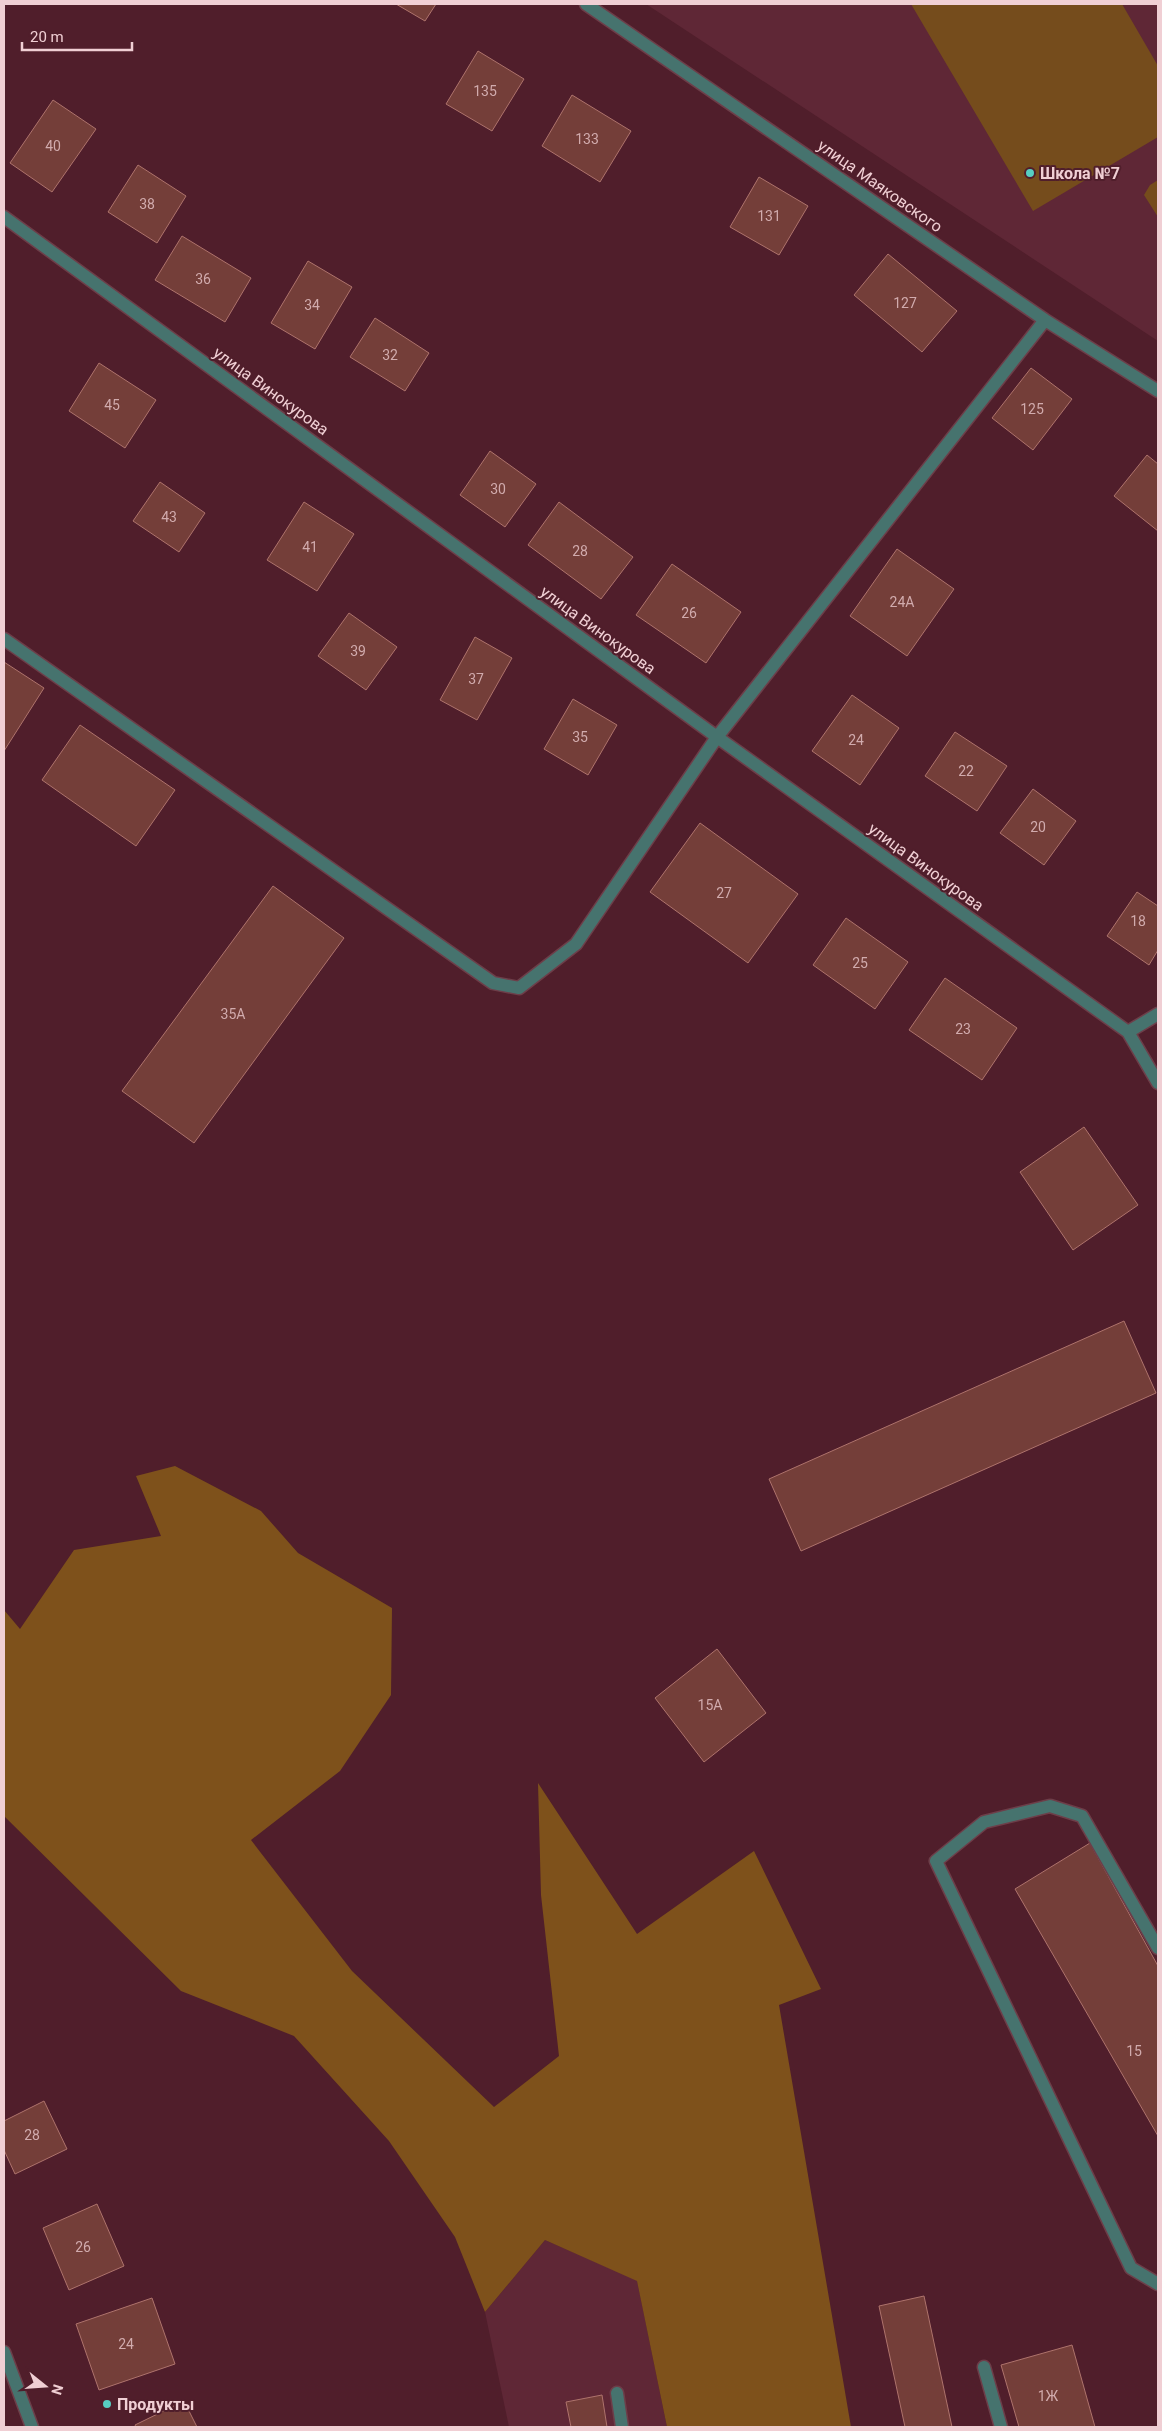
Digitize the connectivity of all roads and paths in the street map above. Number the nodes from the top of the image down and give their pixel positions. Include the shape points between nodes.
1 (586, 4) edge
2 (4, 216) edge
3 (1045, 320) junction
4 (1158, 392) edge
5 (4, 639) edge
6 (717, 736) junction
7 (1158, 1014) edge
8 (1128, 1032) junction
9 (1158, 1083) edge
10 (1158, 1948) edge
11 (1158, 2284) edge
12 (4, 2352) edge
13 (984, 2367) dead end
14 (617, 2394) dead end
15 (32, 2427) edge
16 (622, 2427) edge
17 (1001, 2427) edge

1 - 3 street, улица Маяковского
2 - 6 street, улица Винокурова
3 - 4 street, улица Маяковского
3 - 6 street
5 - 6 street via 493,983 519,988 576,944
6 - 8 street, улица Винокурова
7 - 8 street
8 - 9 street, улица Винокурова
10 - 11 street via 1082,1816 1050,1806 984,1822 936,1861 1131,2268
12 - 15 street
13 - 17 street
14 - 16 street

